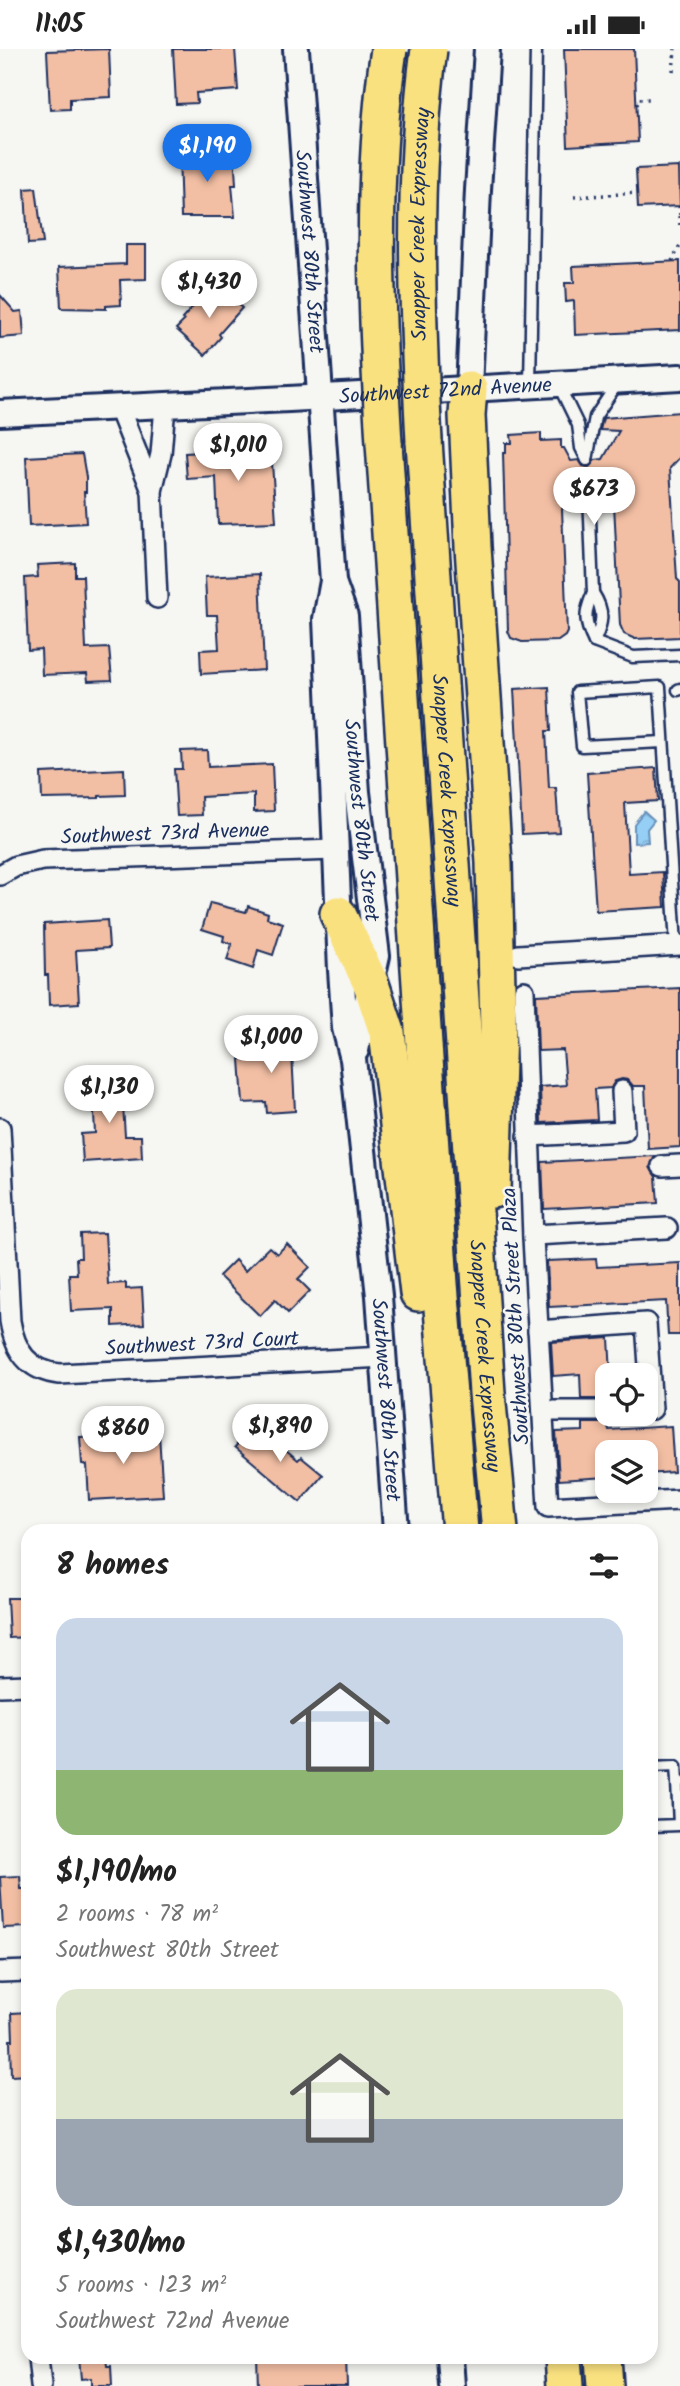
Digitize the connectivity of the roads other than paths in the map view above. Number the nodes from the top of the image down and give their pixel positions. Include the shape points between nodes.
1 (296, 49) edge
2 (389, 49) edge
3 (429, 49) edge
4 (487, 49) edge
5 (536, 49) edge
6 (680, 377) edge
7 (620, 380) junction
8 (558, 383) junction
9 (530, 385) junction
10 (469, 389) junction
11 (320, 397) junction
12 (165, 406) junction
13 (119, 408) junction
14 (0, 413) edge
15 (137, 454) junction
16 (161, 454) junction
17 (152, 491) junction
18 (589, 493) dead end
19 (333, 580) junction
20 (593, 593) junction
21 (158, 598) dead end
22 (594, 642) junction
23 (680, 655) edge
24 (663, 742) junction
25 (335, 850) junction
26 (0, 875) edge
27 (338, 914) junction
28 (678, 945) edge
29 (518, 955) dead end
30 (371, 984) junction
31 (524, 991) dead end
32 (354, 1059) junction
33 (622, 1091) dead end
34 (0, 1128) edge
35 (528, 1136) junction
36 (667, 1228) dead end
37 (533, 1235) junction
38 (538, 1331) junction
39 (384, 1357) junction
40 (649, 1363) edge
41 (487, 1393) junction
42 (543, 1411) junction
43 (595, 1411) edge
44 (680, 1500) edge
45 (396, 1524) edge
46 (458, 1524) edge
47 (460, 1524) edge
48 (499, 1524) edge
49 (21, 1685) edge
50 (0, 1686) edge
51 (658, 1767) edge
52 (679, 1782) edge
53 (658, 1826) edge
54 (21, 1971) edge
55 (0, 1972) edge
56 (39, 2364) edge
57 (450, 2364) edge
58 (563, 2364) edge
59 (603, 2364) edge
60 (41, 2386) edge
61 (452, 2386) edge
62 (565, 2386) edge
63 (605, 2386) edge

1 - 11 street, Southwest 80th Street
2 - 47 highway, Snapper Creek Expressway, bridge via 380,128 377,224 384,443
3 - 41 highway, Snapper Creek Expressway, bridge via 417,203 419,346
4 - 10 street
5 - 9 lane
6 - 7 street, Southwest 72nd Avenue
7 - 8 street, Southwest 72nd Avenue
7 - 8 lane via 595,417 587,460 578,425
8 - 9 street, Southwest 72nd Avenue
9 - 10 street, Southwest 72nd Avenue
10 - 11 street, Southwest 72nd Avenue
10 - 41 highway via 498,1014
11 - 12 street, Southwest 72nd Avenue
11 - 19 street, Southwest 80th Street
12 - 13 street, Southwest 72nd Avenue
12 - 16 street
13 - 14 street, Southwest 72nd Avenue
13 - 15 street
15 - 16 street
15 - 17 street
16 - 17 street
17 - 21 street
18 - 20 lane
19 - 25 street, Southwest 80th Street via 326,619
19 - 30 street, Southwest 80th Street via 345,616 357,792 376,942
20 - 22 lane via 586,625
20 - 22 lane via 603,619
22 - 23 lane via 633,657
24 - 24 lane via 660,687 577,692 582,746
24 - 28 lane
25 - 26 street, Southwest 73rd Avenue via 43,860
25 - 27 street, Southwest 80th Street
27 - 30 highway
27 - 32 street, Southwest 80th Street via 345,1028
28 - 29 street
30 - 32 street, Southwest 80th Street
30 - 46 highway via 390,1054 441,1488
31 - 35 street, Southwest 80th Street Plaza
32 - 39 street, Southwest 80th Street
33 - 35 street via 624,1131
34 - 39 street, Southwest 73rd Court via 10,1321 27,1362 39,1370 60,1374
35 - 37 street, Southwest 80th Street Plaza
36 - 37 street
37 - 38 street, Southwest 80th Street Plaza
38 - 40 street via 646,1324
38 - 42 street, Southwest 80th Street Plaza
39 - 45 street, Southwest 80th Street
41 - 48 highway, Snapper Creek Expressway
42 - 43 street
42 - 44 street, Southwest 80th Street Plaza via 548,1507
49 - 50 street
51 - 52 lane via 676,1766
52 - 53 lane via 679,1825
54 - 55 street
56 - 60 street
57 - 61 street
58 - 62 highway
59 - 63 highway

